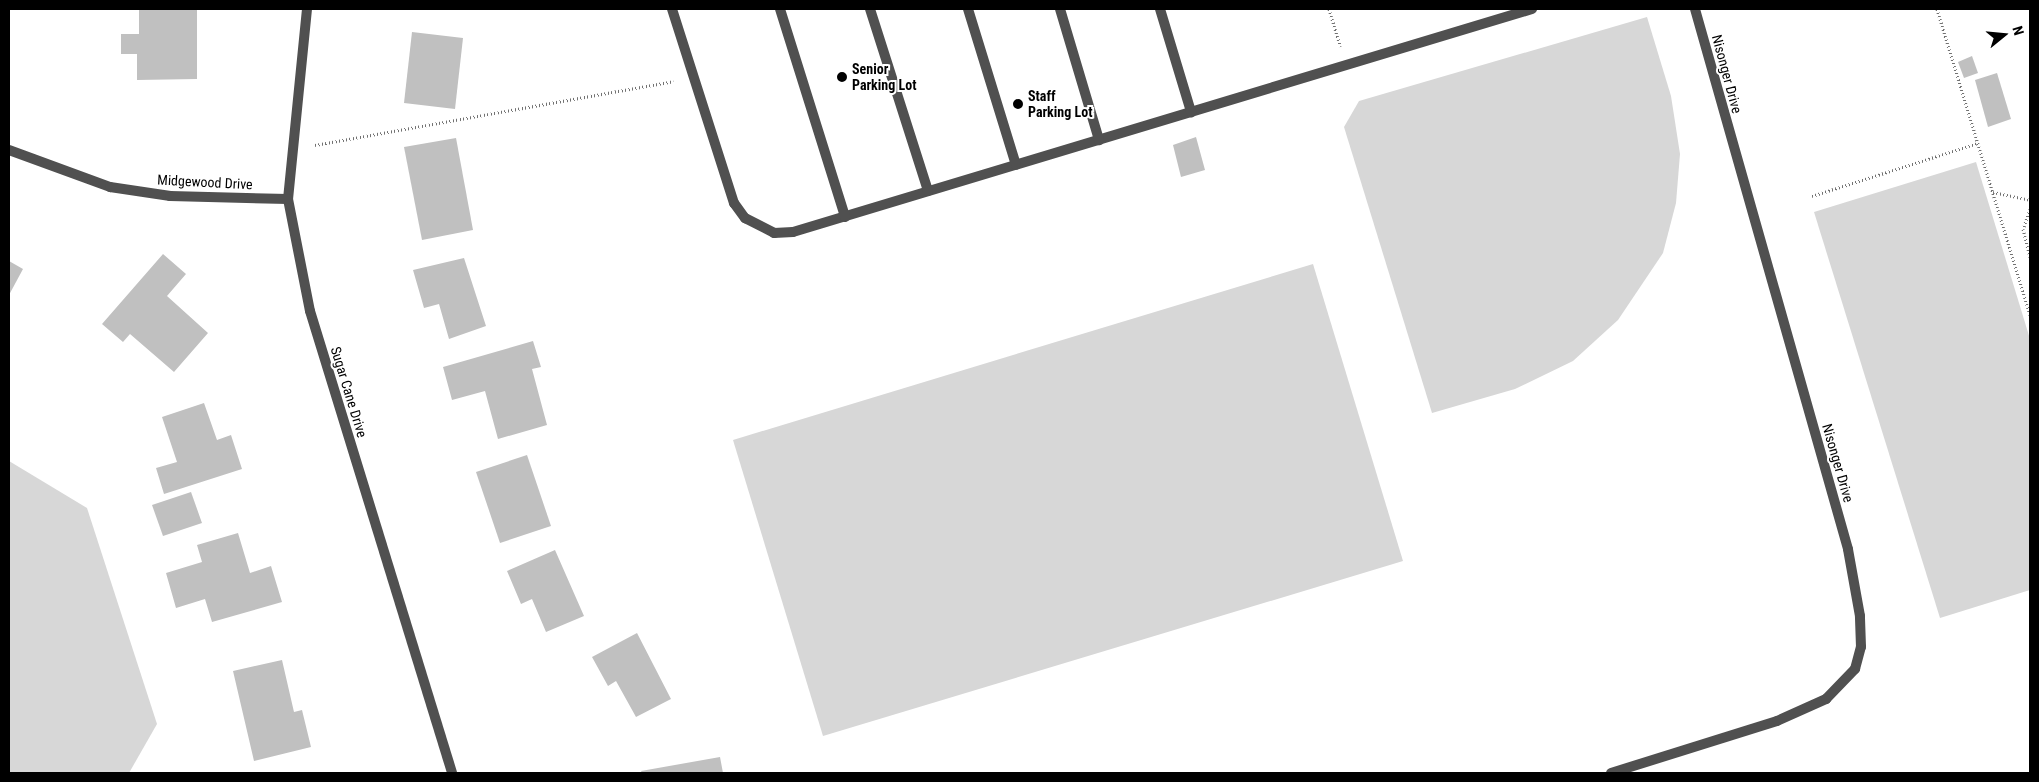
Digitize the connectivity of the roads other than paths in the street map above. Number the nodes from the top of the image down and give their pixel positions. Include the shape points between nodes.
1 (307, 9) edge
2 (672, 9) edge
3 (780, 9) edge
4 (870, 9) edge
5 (968, 9) edge
6 (1060, 9) edge
7 (1160, 9) edge
8 (1532, 9) edge
9 (1695, 9) edge
10 (1192, 112) junction
11 (1100, 140) junction
12 (9, 150) edge
13 (1016, 165) junction
14 (928, 191) junction
15 (288, 199) junction
16 (845, 217) junction
17 (452, 773) edge
18 (1611, 773) edge

1 - 15 street, Sugar Cane Drive
2 - 16 street via 726,185 745,218 774,233
3 - 16 street
4 - 14 street
5 - 13 street
6 - 11 street
7 - 10 street
8 - 10 street
9 - 18 street, Nisonger Drive via 1848,549 1860,616 1861,647 1855,669 1826,699 1777,721
10 - 11 street
11 - 13 street
12 - 15 street, Midgewood Drive via 110,187 170,196
13 - 14 street
14 - 16 street
15 - 17 street, Sugar Cane Drive via 310,310

